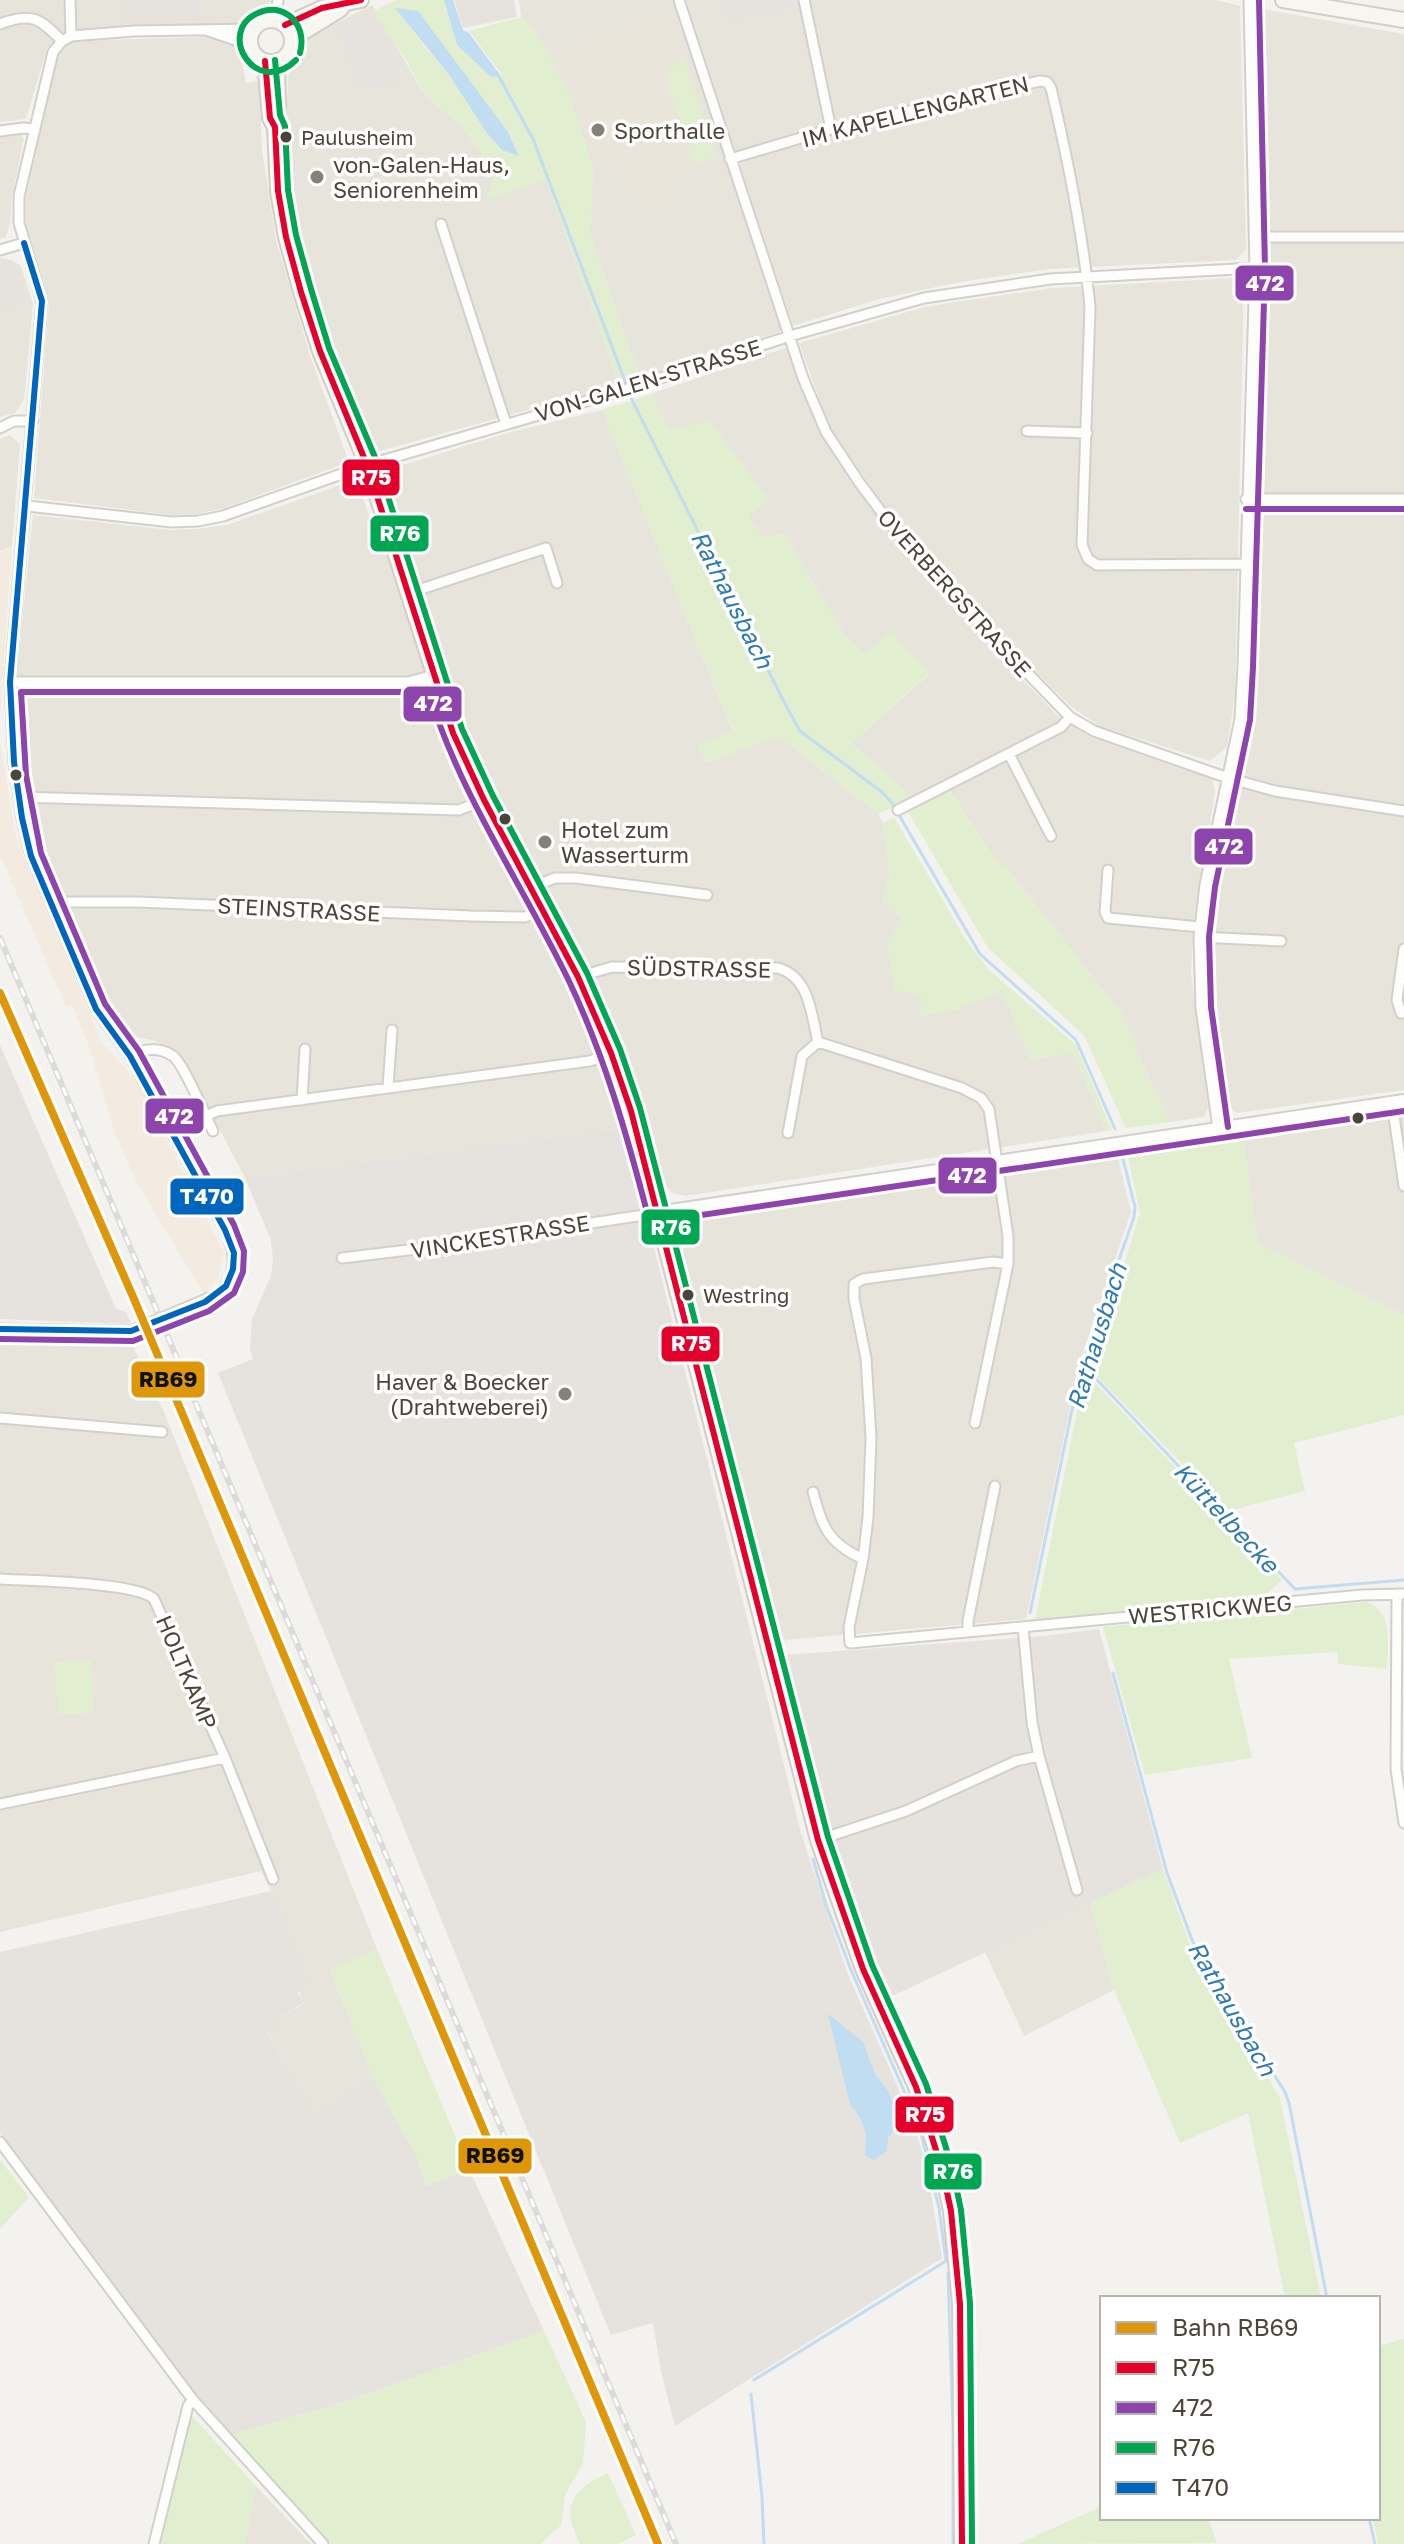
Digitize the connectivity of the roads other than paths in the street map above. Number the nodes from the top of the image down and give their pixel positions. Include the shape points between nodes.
1 (70, 0) edge
2 (278, 0) edge
3 (679, 0) edge
4 (804, 0) edge
5 (1249, 0) edge
6 (1283, 0) edge
7 (358, 1) edge
8 (1404, 20) edge
9 (280, 22) junction
10 (0, 24) edge
11 (254, 29) junction
12 (206, 30) junction
13 (67, 39) junction
14 (292, 39) junction
15 (250, 45) junction
16 (271, 61) junction
17 (34, 129) junction
18 (831, 129) junction
19 (0, 131) edge
20 (730, 159) junction
21 (441, 224) dead end
22 (1255, 237) junction
23 (1404, 237) edge
24 (24, 243) junction
25 (0, 250) edge
26 (1255, 268) junction
27 (1087, 277) junction
28 (790, 336) junction
29 (33, 421) junction
30 (506, 424) junction
31 (0, 428) edge
32 (1027, 431) dead end
33 (1087, 433) junction
34 (367, 465) junction
35 (1246, 499) junction
36 (1404, 499) edge
37 (27, 506) junction
38 (1246, 564) junction
39 (557, 583) dead end
40 (409, 593) junction
41 (434, 675) junction
42 (10, 682) junction
43 (1070, 717) junction
44 (1009, 754) junction
45 (1228, 778) junction
46 (19, 797) junction
47 (484, 800) junction
48 (898, 810) dead end
49 (1404, 811) edge
50 (1051, 836) dead end
51 (1108, 870) dead end
52 (532, 887) junction
53 (707, 895) dead end
54 (54, 906) junction
55 (544, 910) junction
56 (1199, 932) junction
57 (1281, 941) dead end
58 (1404, 949) edge
59 (578, 977) junction
60 (1402, 1013) edge
61 (392, 1030) dead end
62 (818, 1042) junction
63 (305, 1049) dead end
64 (611, 1053) junction
65 (130, 1056) junction
66 (388, 1087) junction
67 (302, 1100) junction
68 (1398, 1102) edge
69 (206, 1116) junction
70 (1218, 1128) junction
71 (213, 1131) dead end
72 (788, 1133) dead end
73 (996, 1161) junction
74 (1404, 1180) edge
75 (657, 1213) junction
76 (342, 1258) dead end
77 (1008, 1264) junction
78 (0, 1329) edge
79 (0, 1418) edge
80 (975, 1423) dead end
81 (162, 1432) dead end
82 (995, 1486) dead end
83 (813, 1492) dead end
84 (863, 1559) junction
85 (0, 1579) edge
86 (1401, 1594) edge
87 (1023, 1627) junction
88 (968, 1631) junction
89 (1039, 1756) junction
90 (225, 1758) junction
91 (0, 1804) edge
92 (1404, 1823) edge
93 (818, 1840) junction
94 (273, 1879) dead end
95 (1077, 1890) dead end
96 (0, 2142) edge
97 (193, 2400) junction
98 (154, 2544) edge
99 (323, 2544) edge
100 (962, 2544) edge

1 - 13 street
2 - 9 street
3 - 20 street, OVERBERGSTRASSE
4 - 18 street
5 - 22 street
6 - 8 main road
7 - 9 main road
7 - 14 main road
9 - 11 main road via 263,21
9 - 14 main road
10 - 13 street via 22,17 42,20
11 - 12 street
11 - 15 main road
12 - 13 street
12 - 15 street
13 - 17 street via 53,52
14 - 16 main road via 290,50
15 - 16 main road via 255,55
16 - 34 main road via 278,191 286,237 320,351
17 - 19 street
17 - 24 street via 19,196
18 - 20 street, IM KAPELLENGARTEN
18 - 27 street, IM KAPELLENGARTEN via 1047,82
20 - 28 street, OVERBERGSTRASSE
21 - 30 street, VON-GALEN-STRASSE
22 - 23 street
22 - 26 street
24 - 25 street
24 - 29 street via 42,301
26 - 27 street, VON-GALEN-STRASSE
26 - 35 street
27 - 28 street, VON-GALEN-STRASSE via 924,298
27 - 33 street
28 - 30 street, VON-GALEN-STRASSE
28 - 43 street, OVERBERGSTRASSE via 826,432 859,482 944,587
29 - 31 street
29 - 37 street
30 - 34 street, VON-GALEN-STRASSE
32 - 33 street
33 - 38 street via 1082,545 1088,559 1097,565
34 - 37 street, VON-GALEN-STRASSE via 198,521
34 - 40 main road
35 - 36 street
35 - 38 street
37 - 42 street
38 - 45 street via 1240,719
39 - 40 street via 546,548
40 - 41 main road
41 - 42 street via 408,682
41 - 47 main road
42 - 46 street
43 - 44 street
43 - 45 street, OVERBERGSTRASSE via 1094,731
44 - 48 street
44 - 50 street
45 - 49 street, OVERBERGSTRASSE via 1275,791
45 - 56 street
46 - 47 street via 459,810
46 - 54 street via 31,856
47 - 52 main road
51 - 56 street via 1108,918
52 - 53 street via 555,878 576,878
52 - 55 main road
54 - 55 street, STEINSTRASSE via 138,902 525,917
54 - 65 street via 96,1009
55 - 59 main road
56 - 57 street
56 - 70 street via 1201,1008
58 - 60 street via 1397,1000
59 - 62 street, SÜDSTRASSE via 612,967 790,971 804,988
59 - 64 main road
61 - 66 street
62 - 72 street via 802,1056
62 - 73 street via 981,1098 989,1109
63 - 67 street
64 - 66 street via 590,1061
64 - 75 main road
65 - 69 street via 159,1050 176,1058
65 - 78 street via 232,1245 228,1283 205,1302 131,1331
66 - 67 street
67 - 69 street
68 - 70 street
68 - 74 street
69 - 71 street
70 - 73 street
73 - 75 street
73 - 77 street
75 - 76 street, VINCKESTRASSE
75 - 93 main road
77 - 80 street
77 - 84 street via 964,1265 854,1284 870,1407
79 - 81 street
82 - 88 street
83 - 84 street via 829,1536 844,1551
84 - 88 street, WESTRICKWEG via 850,1643
85 - 90 street, HOLTKAMP via 148,1593 159,1607
86 - 87 street, WESTRICKWEG
86 - 92 street, WESTRICKWEG via 1396,1769
87 - 88 street, WESTRICKWEG
87 - 89 street
89 - 93 street via 1016,1761 906,1811
89 - 95 street
90 - 91 street, HOLTKAMP
90 - 94 street, HOLTKAMP
93 - 100 main road via 863,1969 930,2125 951,2211 960,2304
96 - 97 street
97 - 98 street
97 - 99 street

